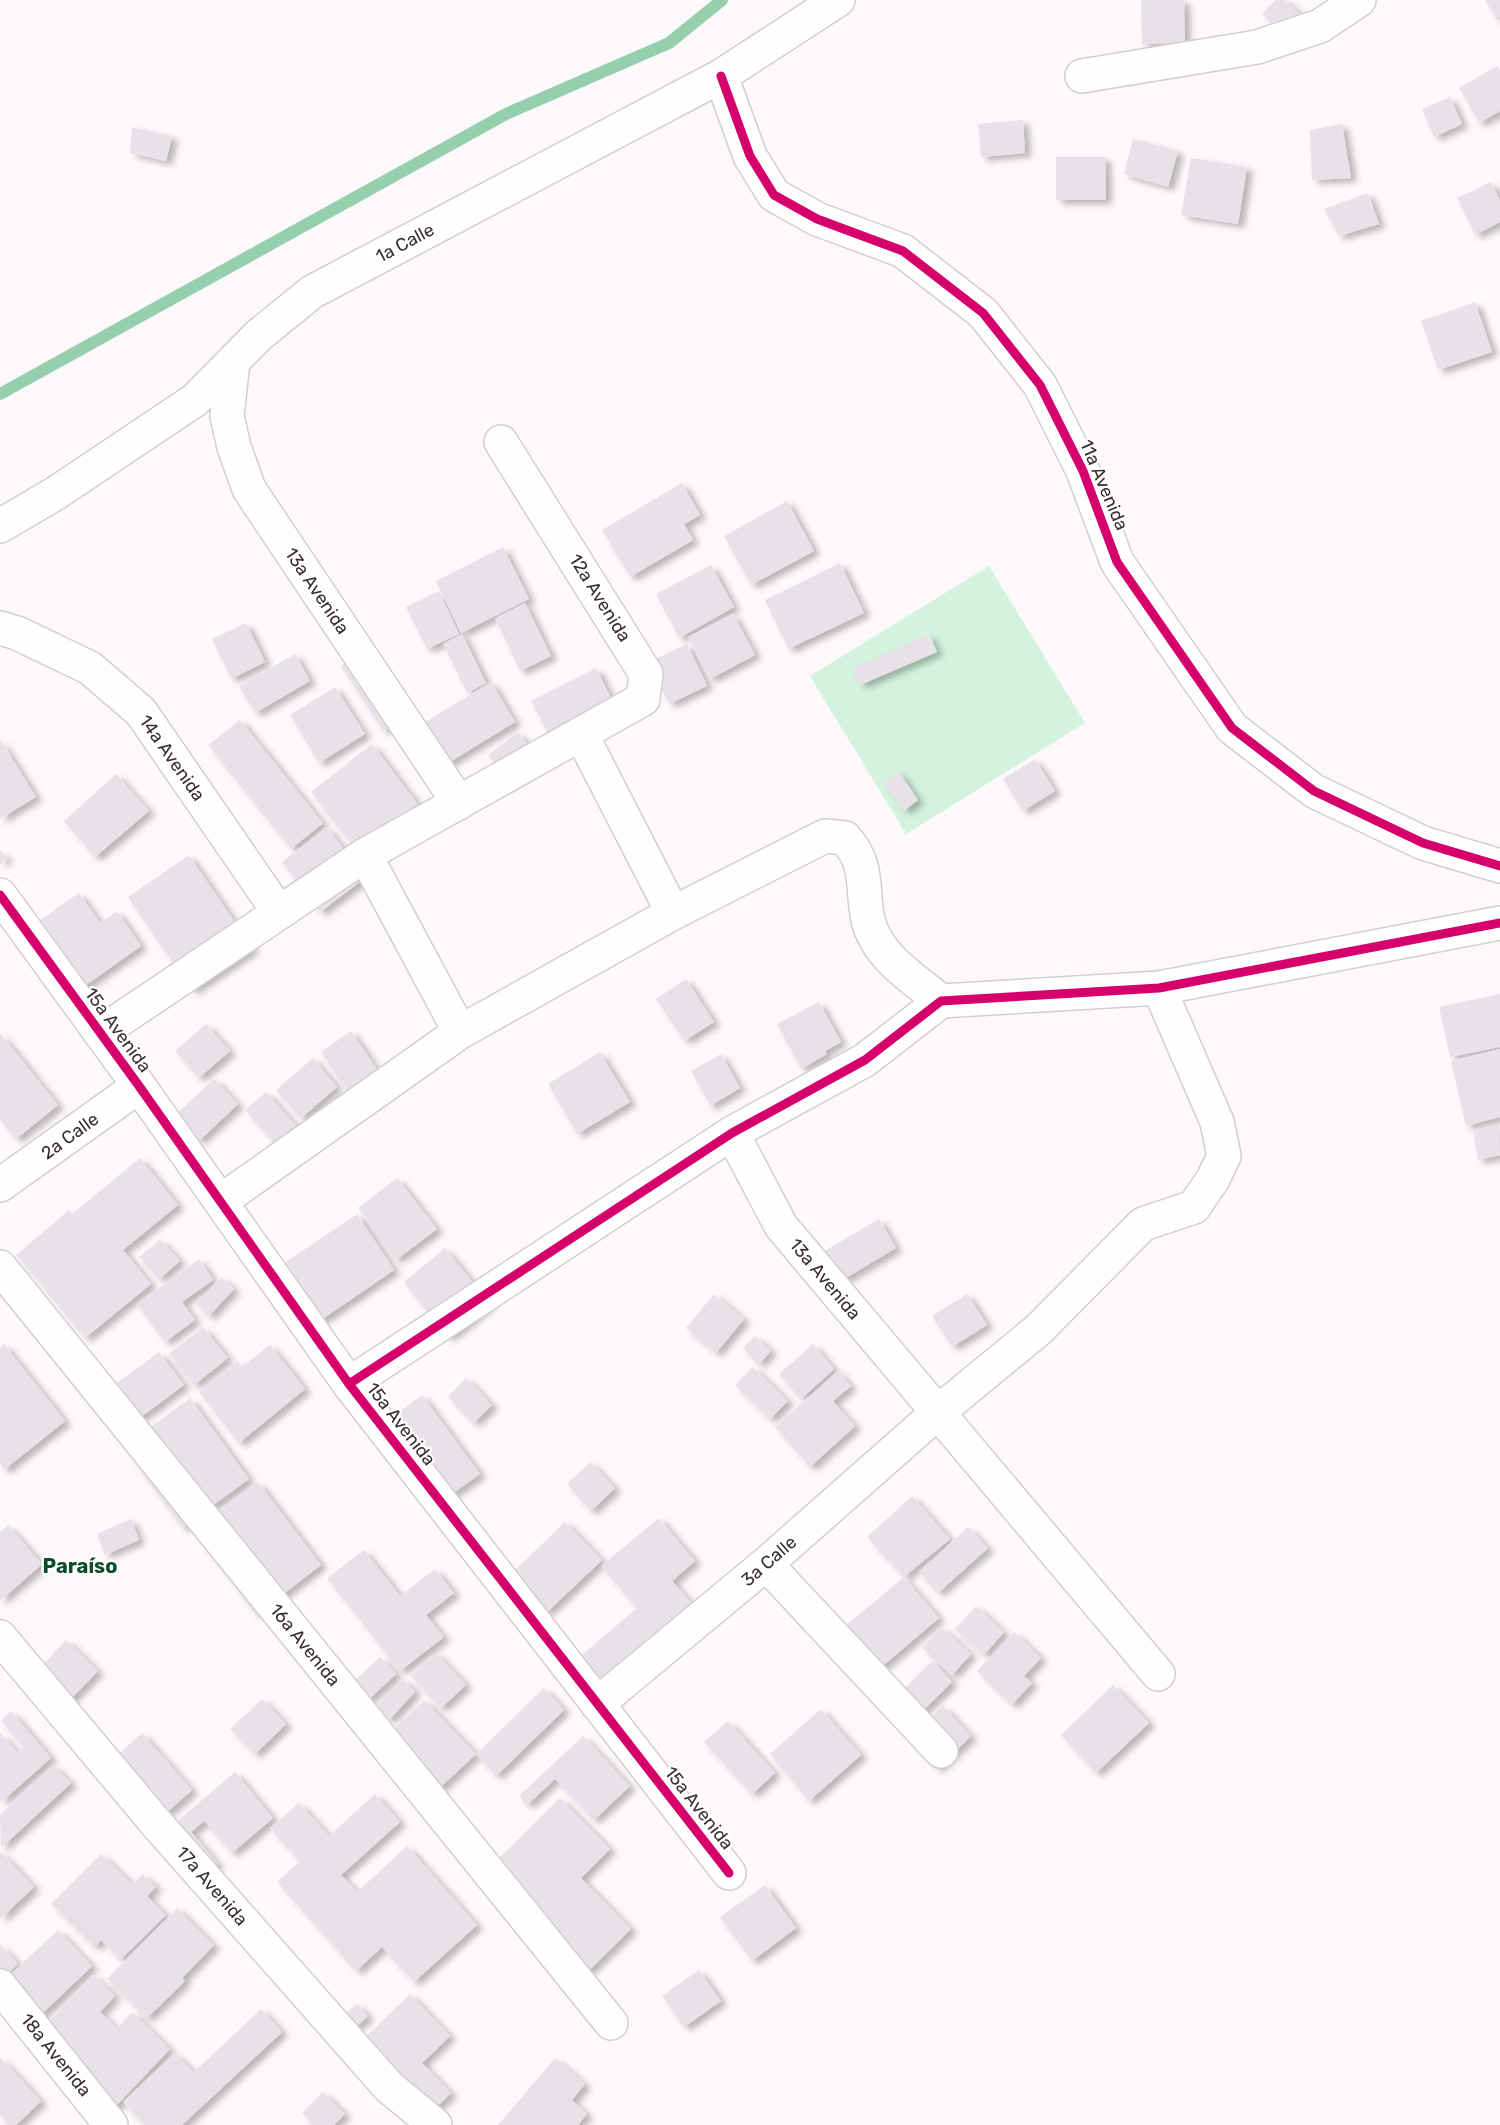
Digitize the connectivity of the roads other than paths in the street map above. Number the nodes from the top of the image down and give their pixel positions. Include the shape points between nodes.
1 (838, 0) edge
2 (1359, 0) edge
3 (721, 76) junction
4 (1082, 76) dead end
5 (233, 362) junction
6 (501, 442) dead end
7 (0, 526) edge
8 (0, 628) edge
9 (581, 734) junction
10 (459, 803) junction
11 (365, 855) junction
12 (1500, 866) edge
13 (0, 895) edge
14 (278, 911) junction
15 (673, 913) junction
16 (1500, 923) edge
17 (1159, 988) junction
18 (941, 1001) junction
19 (460, 1032) junction
20 (100, 1033) junction
21 (139, 1086) junction
22 (732, 1133) junction
23 (0, 1185) edge
24 (221, 1201) junction
25 (0, 1267) edge
26 (349, 1384) junction
27 (937, 1413) junction
28 (766, 1563) junction
29 (0, 1637) edge
30 (1158, 1674) dead end
31 (597, 1704) junction
32 (941, 1751) dead end
33 (729, 1874) dead end
34 (0, 1986) edge
35 (610, 2024) dead end
36 (111, 2125) edge
37 (435, 2125) edge

1 - 3 street, 1a Calle
2 - 4 street via 1320,26 1257,47
3 - 5 street, 1a Calle via 312,292
3 - 12 street, 11a Avenida via 750,156 774,195 817,219 903,251 983,313 1040,385 1083,471 1117,562 1232,728 1314,791 1423,843
5 - 7 street, 1a Calle via 195,400 56,494
5 - 10 street, 13a Avenida via 227,416 249,489
6 - 9 street, 12a Avenida via 646,674 644,699
8 - 14 street, 14a Avenida via 90,668 141,712
9 - 10 street
9 - 15 street
10 - 11 street
11 - 14 street
11 - 19 street
13 - 20 street, 15a Avenida
14 - 20 street
15 - 18 street via 825,836 845,838 858,851 868,921 884,953
15 - 19 street
16 - 17 street
17 - 18 street
17 - 27 street, 3a Calle via 1216,1122 1224,1156 1213,1179 1194,1207 1143,1224 1038,1330
18 - 22 street via 865,1060
19 - 24 street
20 - 21 street, 15a Avenida
21 - 23 street, 2a Calle
21 - 24 street, 15a Avenida
22 - 26 street
22 - 27 street, 13a Avenida via 781,1226
24 - 26 street, 15a Avenida
25 - 35 street, 16a Avenida
26 - 31 street, 15a Avenida
27 - 28 street, 3a Calle
27 - 30 street, 13a Avenida
28 - 31 street, 3a Calle
28 - 32 street
29 - 37 street, 17a Avenida via 164,1832 389,2087
31 - 33 street, 15a Avenida
34 - 36 street, 18a Avenida

